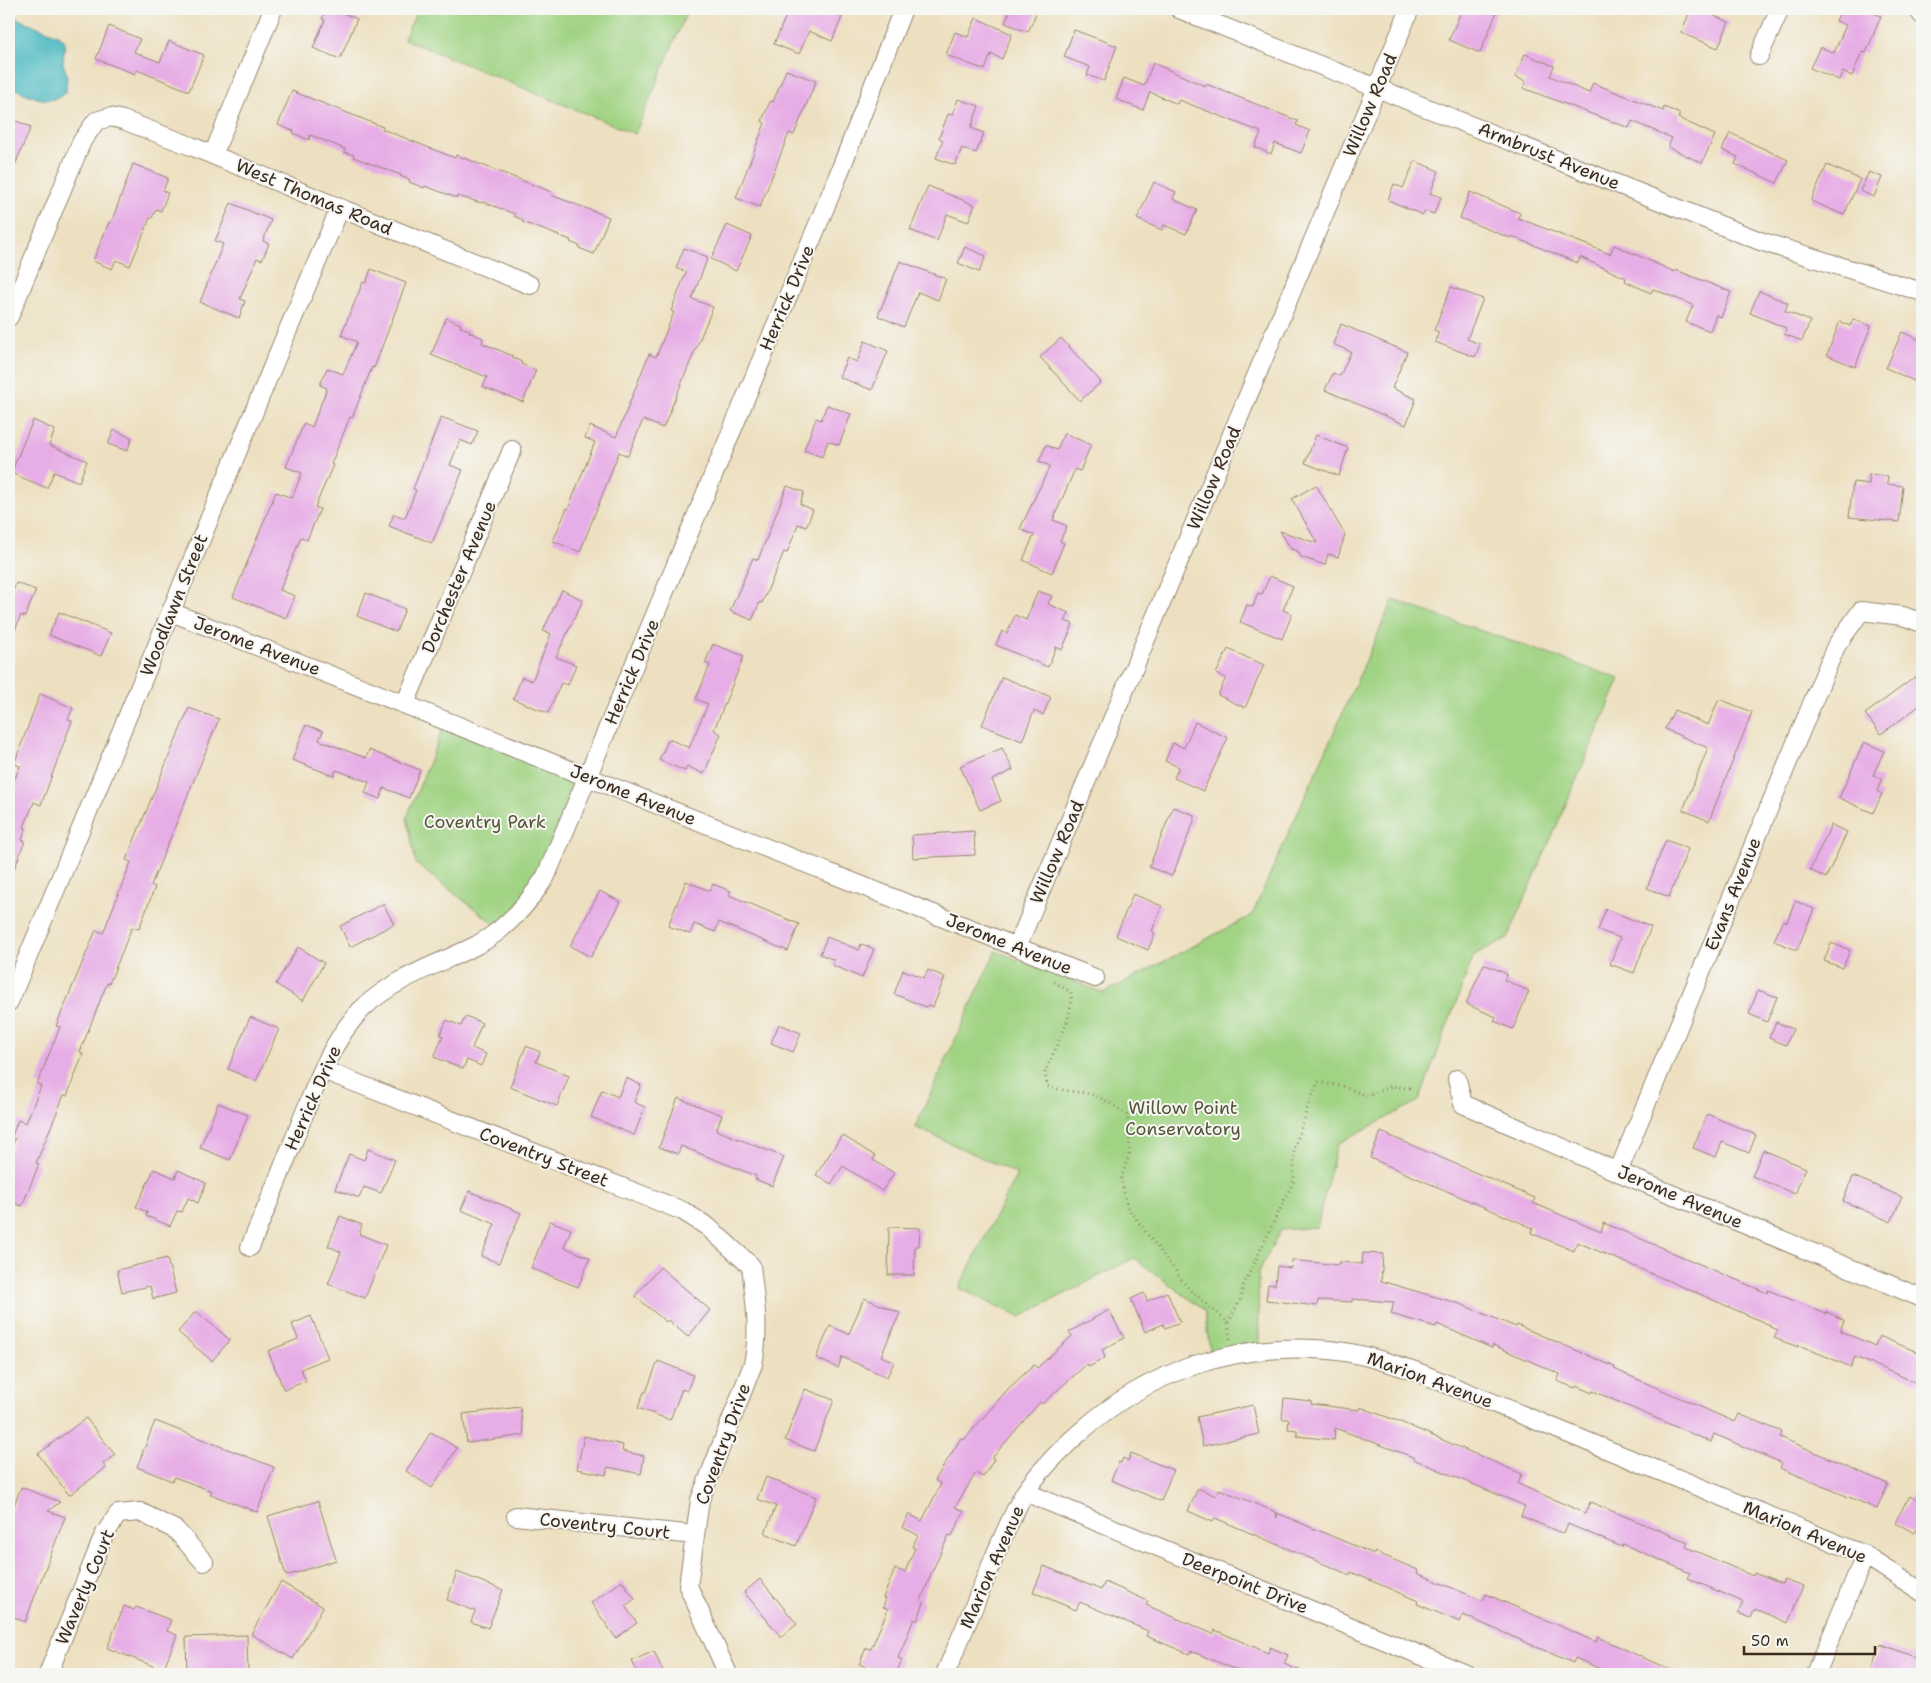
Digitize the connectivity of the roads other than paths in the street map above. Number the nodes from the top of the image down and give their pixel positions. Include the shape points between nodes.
1 (273, 9) edge
2 (902, 9) edge
3 (1179, 9) edge
4 (1410, 9) edge
5 (1780, 9) edge
6 (1918, 9) edge
7 (1922, 15) edge
8 (1759, 56) dead end
9 (1377, 88) junction
10 (213, 155) junction
11 (340, 208) junction
12 (530, 284) dead end
13 (1922, 292) edge
14 (9, 317) edge
15 (512, 450) dead end
16 (172, 612) junction
17 (1922, 623) edge
18 (405, 704) junction
19 (588, 777) junction
20 (1017, 948) junction
21 (1094, 978) dead end
22 (9, 1002) edge
23 (323, 1070) junction
24 (1458, 1079) dead end
25 (1618, 1172) junction
26 (250, 1247) dead end
27 (751, 1266) joint
28 (1922, 1298) edge
29 (1025, 1492) junction
30 (516, 1516) dead end
31 (694, 1535) junction
32 (1865, 1555) junction
33 (204, 1562) dead end
34 (1922, 1592) edge
35 (48, 1674) edge
36 (728, 1674) edge
37 (946, 1674) edge
38 (1466, 1674) edge
39 (1816, 1674) edge

1 - 10 street
2 - 19 street, Herrick Drive via 836,181
3 - 9 street, Armbrust Avenue
4 - 9 street, Willow Road
5 - 8 street
6 - 7 street
9 - 13 street, Armbrust Avenue via 1760,240
9 - 20 street, Willow Road
10 - 11 street, West Thomas Road
10 - 14 street, West Thomas Road via 122,120 110,117 96,121 82,141
11 - 12 street, West Thomas Road
11 - 16 street, Woodlawn Street
15 - 18 street, Dorchester Avenue
16 - 18 street, Jerome Avenue
16 - 22 street, Woodlawn Street
17 - 25 street, Evans Avenue via 1903,616 1861,612 1836,646
18 - 19 street, Jerome Avenue
19 - 20 street, Jerome Avenue
19 - 23 street, Herrick Drive via 549,870 523,909 477,944 385,990 349,1025
20 - 21 street, Jerome Avenue
23 - 26 street, Herrick Drive
23 - 27 street, Coventry Street via 683,1212 708,1226
24 - 25 street, Jerome Avenue via 1464,1104
25 - 28 street, Jerome Avenue
27 - 31 street, Coventry Drive via 757,1319 753,1364 700,1500
29 - 32 street, Marion Avenue via 1063,1448 1090,1423 1118,1402 1176,1370 1218,1358 1266,1350 1331,1350 1380,1359 1415,1371
29 - 37 street, Marion Avenue
29 - 38 street, Deerpoint Drive
30 - 31 street, Coventry Court
31 - 36 street, Coventry Drive via 688,1586
32 - 34 street, Marion Avenue
32 - 39 street
33 - 35 street, Waverly Court via 176,1530 140,1512 118,1514 104,1535

